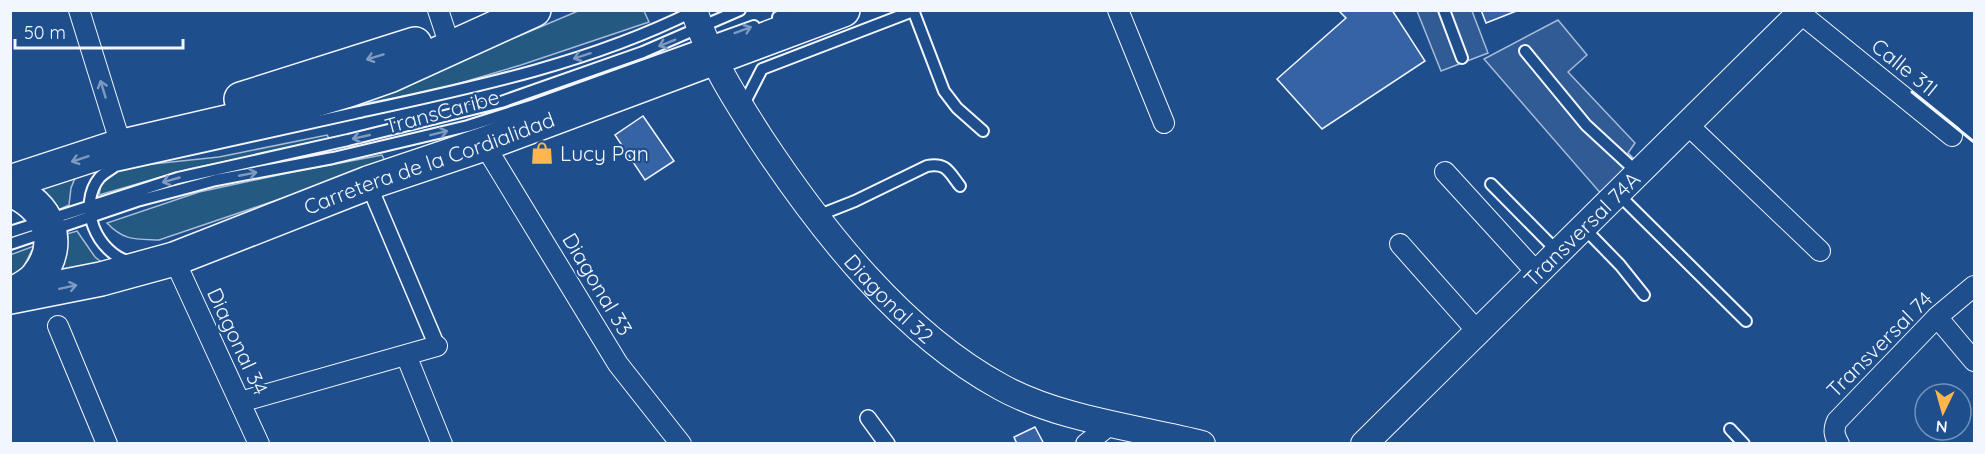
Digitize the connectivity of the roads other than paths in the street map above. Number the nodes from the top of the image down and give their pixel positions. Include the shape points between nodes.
1 (79, 10) edge
2 (533, 10) edge
3 (740, 10) edge
4 (794, 10) edge
5 (843, 10) edge
6 (1119, 10) edge
7 (1444, 10) edge
8 (913, 11) edge
9 (1799, 12) edge
10 (442, 22) edge
11 (700, 27) edge
12 (1525, 51) dead end
13 (1462, 58) dead end
14 (741, 109) junction
15 (1164, 123) dead end
16 (1688, 124) junction
17 (983, 131) dead end
18 (1952, 136) dead end
19 (483, 144) junction
20 (117, 146) junction
21 (1445, 172) dead end
22 (1639, 173) junction
23 (10, 182) edge
24 (368, 183) junction
25 (1491, 184) dead end
26 (960, 186) dead end
27 (10, 190) edge
28 (1618, 194) junction
29 (90, 212) junction
30 (817, 216) junction
31 (48, 225) junction
32 (1584, 228) junction
33 (10, 232) edge
34 (10, 244) edge
35 (1400, 244) dead end
36 (1820, 251) dead end
37 (1559, 253) junction
38 (174, 259) junction
39 (1538, 274) junction
40 (1974, 286) edge
41 (1644, 295) dead end
42 (10, 296) edge
43 (1937, 317) junction
44 (1746, 321) dead end
45 (58, 326) dead end
46 (1478, 332) junction
47 (437, 346) joint
48 (406, 355) junction
49 (1974, 361) edge
50 (240, 402) junction
51 (868, 418) dead end
52 (1111, 424) junction
53 (1730, 429) dead end
54 (1191, 442) edge
55 (107, 444) edge
56 (259, 444) edge
57 (442, 444) edge
58 (681, 444) edge
59 (887, 444) edge
60 (1086, 444) edge
61 (1364, 444) edge
62 (1744, 444) edge
63 (1839, 444) edge

20 -> 1 street
2 - 10 highway
2 - 20 highway via 389,76 349,90 292,107
3 - 11 lane, TransCaribe
11 -> 4 lane, TransCaribe via 767,21
5 - 11 highway, Carretera de la Cordialidad
6 - 15 street
7 - 13 lane
8 - 14 lane via 762,69
8 - 17 lane via 944,91
9 - 16 street, Transversal 74A
9 - 18 street, Calle 31I
10 -> 20 highway
11 - 14 street, Diagonal 32
11 - 19 highway, Carretera de la Cordialidad
11 -> 29 lane, TransCaribe via 643,52 501,102 178,178
29 -> 11 lane, TransCaribe via 216,180 333,158 468,126 534,105
11 -> 29 lane, TransCaribe via 660,28 466,90 115,166 96,183
12 - 22 lane via 1586,125
14 - 30 street, Diagonal 32 via 782,172
16 - 22 street, Transversal 74A
16 - 36 street
19 - 24 highway, Carretera de la Cordialidad
19 - 58 street, Diagonal 33 via 618,364
20 -> 23 highway
21 - 39 street
22 - 28 street, Transversal 74A
24 - 38 highway, Carretera de la Cordialidad
24 - 47 street
25 - 37 lane
26 - 30 lane via 946,168 938,164 927,166
27 - 31 highway via 26,196 38,207
28 - 32 street, Transversal 74A
28 - 44 lane
29 - 31 lane, TransCaribe
29 - 38 lane via 95,231 106,248 123,260 143,265
30 - 52 street, Diagonal 32 via 886,297 960,361 1002,388
31 - 33 lane, TransCaribe
31 - 34 lane, TransCaribe
31 - 42 highway via 51,247 46,264 36,279
32 - 37 street, Transversal 74A
32 - 41 lane
35 - 46 street
37 - 39 street, Transversal 74A
42 -> 38 highway, Carretera de la Cordialidad via 86,283
38 - 50 street, Diagonal 34
39 - 46 street, Transversal 74A
40 - 43 street, Transversal 74
43 - 49 street
43 - 63 street, Transversal 74 via 1837,421 1834,436
45 - 55 street
46 - 61 street, Transversal 74A
47 - 48 street
48 - 50 street
48 - 57 street
50 - 56 street, Diagonal 34
51 - 59 street
52 - 54 street, Diagonal 32
52 - 60 street
53 - 62 lane

